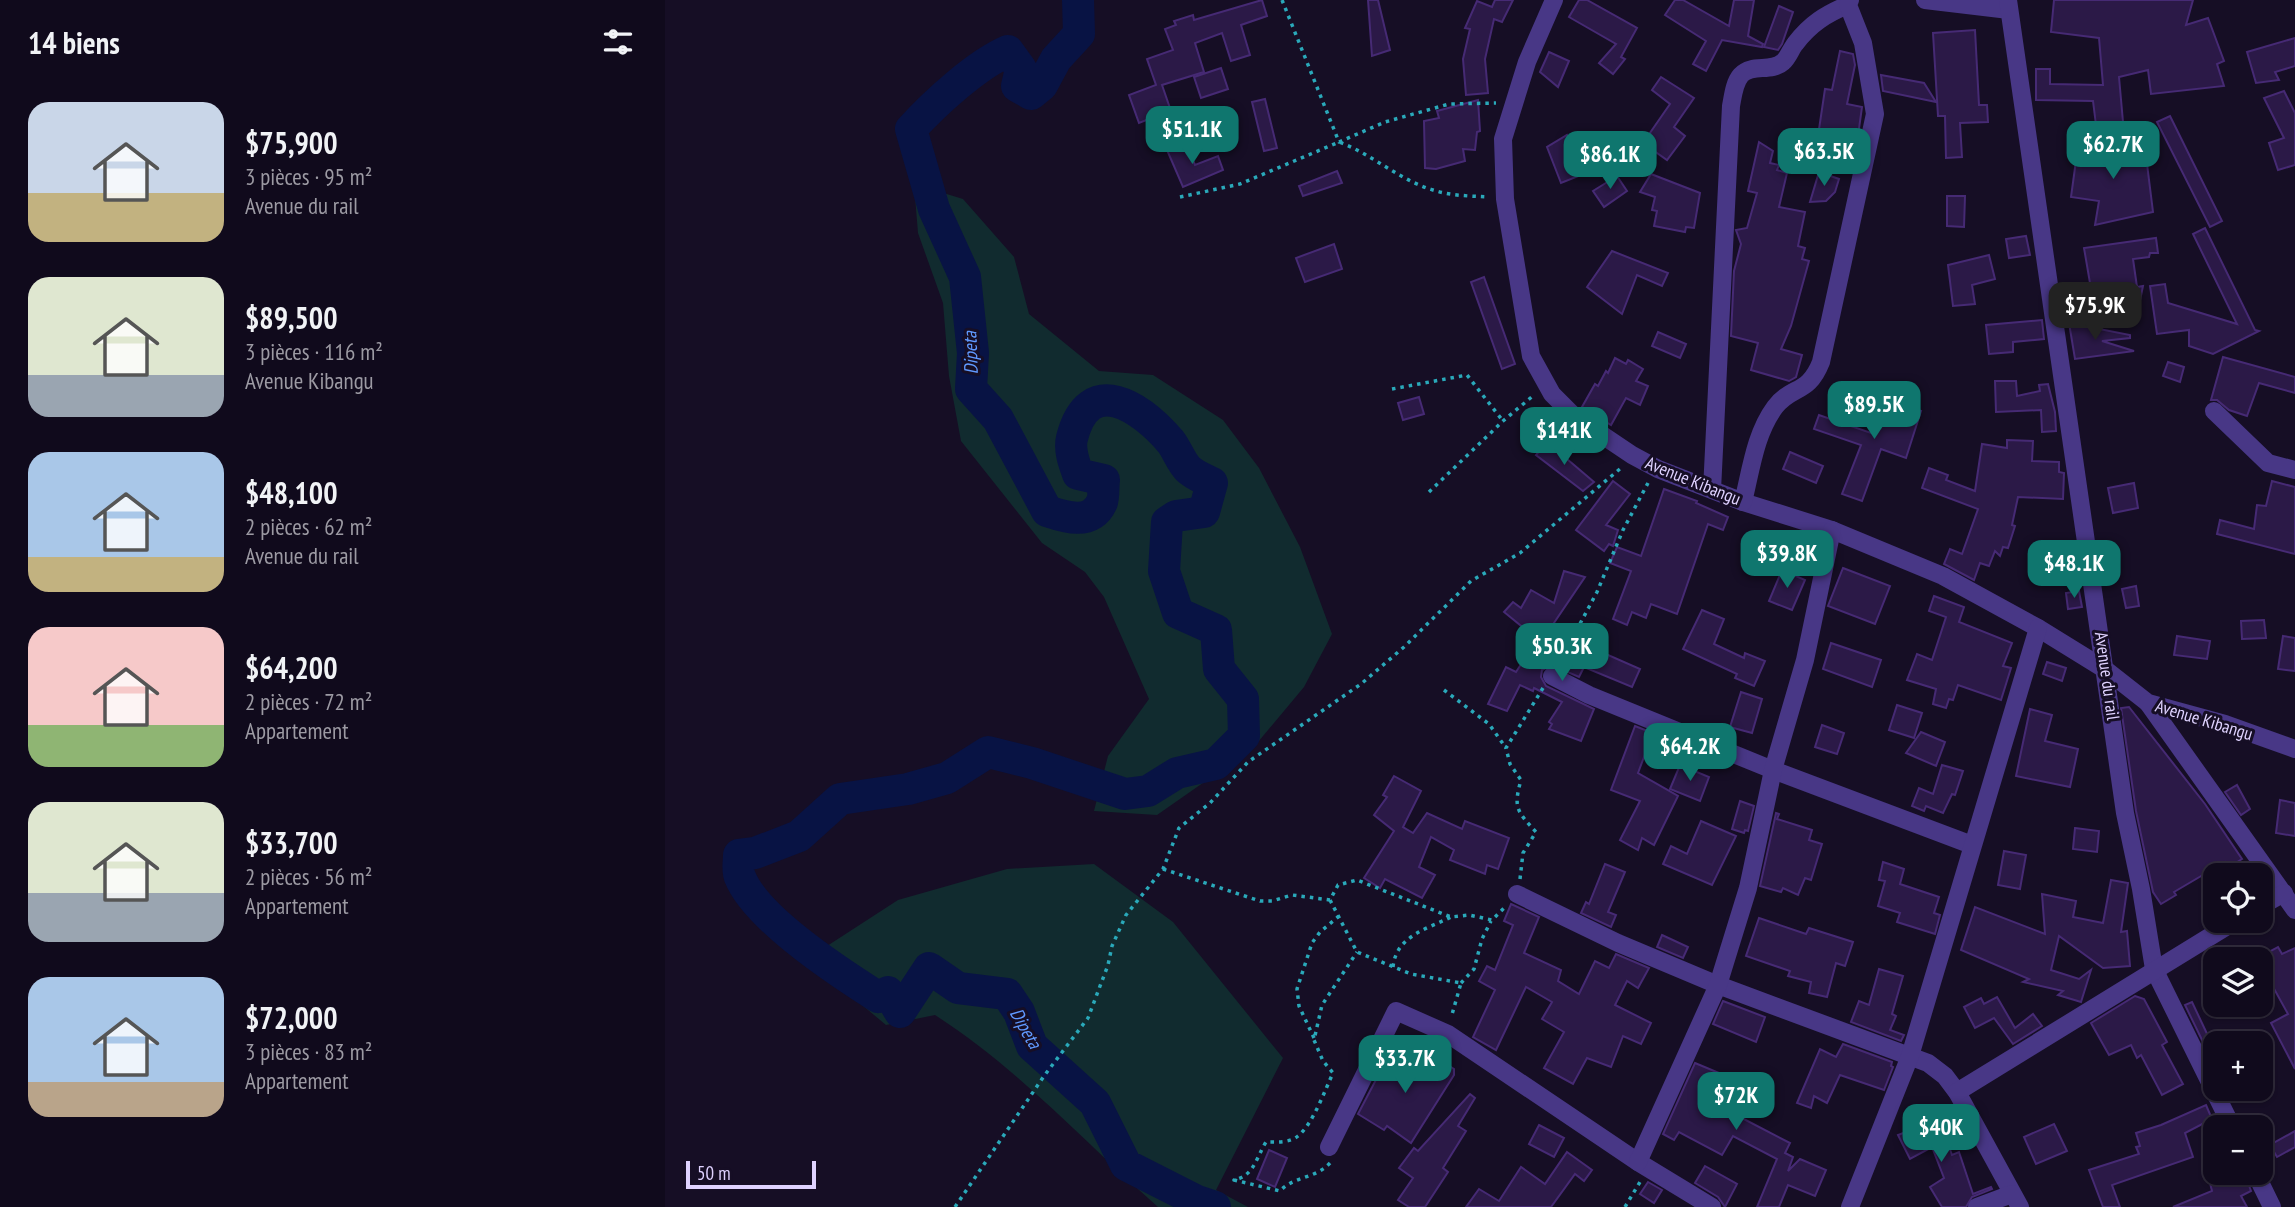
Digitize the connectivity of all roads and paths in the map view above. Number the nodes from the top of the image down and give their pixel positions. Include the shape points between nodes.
1 (1282, 0) edge
2 (1554, 0) edge
3 (1925, 0) edge
4 (1849, 3) edge
5 (2008, 5) edge
6 (1512, 103) junction
7 (1339, 142) junction
8 (1180, 197) dead end
9 (1505, 198) junction
10 (1546, 385) junction
11 (1392, 389) dead end
12 (2214, 411) dead end
13 (1503, 421) junction
14 (1632, 455) junction
15 (2295, 470) edge
16 (1712, 490) junction
17 (1429, 492) dead end
18 (1744, 502) junction
19 (1832, 530) junction
20 (2038, 628) junction
21 (2106, 670) junction
22 (1552, 676) dead end
23 (1444, 691) dead end
24 (2148, 703) junction
25 (1506, 748) dead end
26 (2295, 749) edge
27 (1773, 770) junction
28 (1972, 845) junction
29 (1163, 869) junction
30 (2284, 893) junction
31 (1517, 894) joint
32 (2273, 899) edge
33 (1331, 900) junction
34 (2295, 910) edge
35 (1340, 915) junction
36 (1451, 917) junction
37 (1492, 920) junction
38 (2215, 933) edge
39 (1357, 952) junction
40 (1393, 968) junction
41 (2154, 969) junction
42 (1461, 983) junction
43 (1718, 985) junction
44 (1448, 1034) junction
45 (1314, 1040) junction
46 (1910, 1056) junction
47 (1957, 1092) junction
48 (2226, 1115) edge
49 (1329, 1147) joint
50 (1643, 1165) junction
51 (2261, 1185) edge
52 (2016, 1200) edge
53 (955, 1207) edge
54 (1625, 1207) edge
55 (1711, 1207) edge
56 (1850, 1207) edge
57 (1977, 1207) edge
58 (2271, 1207) edge

1 - 7 path
2 - 6 street, Avenue Kibangu
3 - 5 street
4 - 16 street via 1821,16 1783,62 1752,69 1737,82 1731,106
4 - 18 street via 1863,43 1875,114 1821,362 1815,377 1777,404 1767,419
5 - 21 street, Avenue du rail
6 - 7 path via 1449,104 1385,122
6 - 9 street, Avenue Kibangu via 1503,139
7 - 8 path via 1240,184
7 - 9 path via 1433,190
9 - 10 street, Avenue Kibangu via 1531,356
10 - 13 path
10 - 14 street, Avenue Kibangu via 1574,416
11 - 13 path via 1467,375
12 - 15 street via 2267,463
13 - 17 path
14 - 16 street, Avenue Kibangu
14 - 29 path via 1618,472 1520,553 1471,581 1361,684 1248,761 1210,803 1179,828
16 - 18 street, Avenue Kibangu
18 - 19 street, Avenue Kibangu
19 - 20 street, Avenue Kibangu via 1943,576
19 - 27 street via 1805,660
20 - 21 street, Avenue Kibangu
20 - 28 street
21 - 24 street, Avenue Kibangu
21 - 41 street, Avenue du rail via 2125,813
22 - 27 street
23 - 25 path via 1489,724
24 - 26 street, Avenue Kibangu
24 - 30 street
27 - 28 street
27 - 43 street via 1748,888
28 - 46 street
29 - 33 path via 1260,901 1292,895
29 - 53 path via 1126,915 1088,1018
30 - 32 street
30 - 34 street
31 - 37 path
31 - 43 street
33 - 35 path
33 - 36 path via 1338,885 1357,880
35 - 39 path
35 - 45 path via 1312,943 1297,989
36 - 37 path
36 - 40 path via 1407,939
37 - 42 path via 1474,970
38 - 41 street
39 - 40 path
39 - 45 path via 1322,1005
40 - 42 path
41 - 47 street
41 - 48 street, Avenue du rail
42 - 44 path
43 - 46 street
43 - 50 street
44 - 49 street via 1396,1011
44 - 50 street
45 - 49 path via 1333,1073 1315,1111 1300,1135 1284,1142 1266,1142 1253,1169 1234,1180 1280,1191 1294,1180 1321,1173 1330,1164
46 - 47 street via 1945,1076
46 - 56 street
47 - 52 street
50 - 54 path
50 - 55 street
51 - 58 street
52 - 57 street

